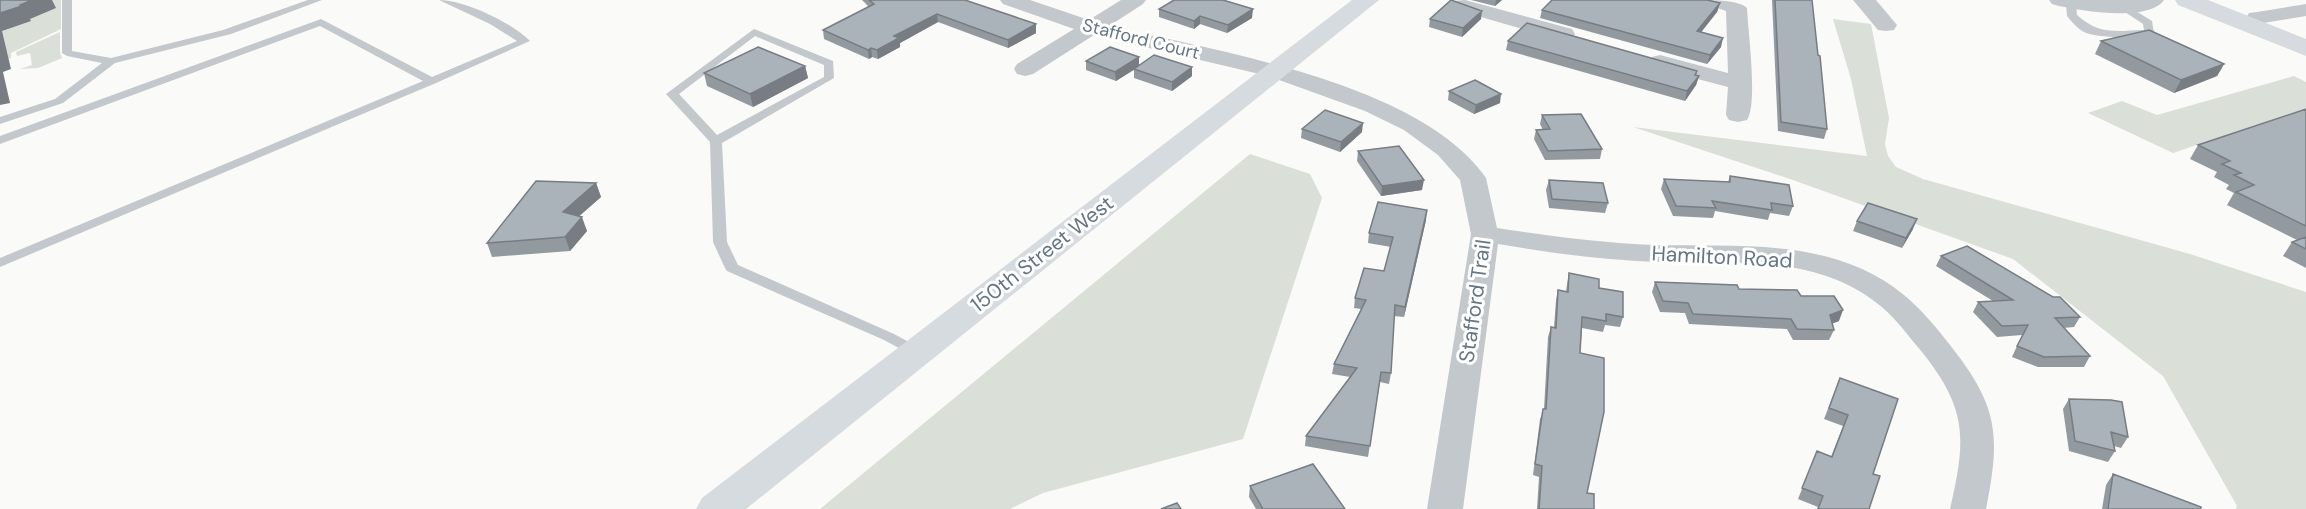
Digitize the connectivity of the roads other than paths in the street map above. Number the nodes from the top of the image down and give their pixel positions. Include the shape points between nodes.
1 (67, 0) edge
2 (317, 0) edge
3 (444, 0) edge
4 (1010, 0) edge
5 (1136, 0) edge
6 (1367, 0) edge
7 (1526, 0) edge
8 (1712, 0) edge
9 (1863, 0) edge
10 (2154, 0) edge
11 (2187, 0) edge
12 (2210, 0) edge
13 (2065, 1) edge
14 (1736, 4) edge
15 (1460, 5) edge
16 (2126, 8) junction
17 (2306, 10) edge
18 (1507, 18) junction
19 (2257, 18) junction
20 (1886, 26) dead end
21 (1091, 28) junction
22 (2306, 37) edge
23 (1579, 39) edge
24 (2306, 48) edge
25 (1642, 57) edge
26 (111, 61) junction
27 (1026, 69) dead end
28 (1275, 71) junction
29 (432, 81) junction
30 (1740, 83) junction
31 (1738, 116) dead end
32 (0, 121) edge
33 (0, 140) edge
34 (716, 141) junction
35 (1485, 234) junction
36 (0, 263) edge
37 (917, 352) junction
38 (717, 509) edge
39 (1445, 509) edge
40 (1968, 509) edge

1 - 26 lane via 67,53
2 - 26 lane via 227,32
3 - 29 lane via 525,41
4 - 21 street, Stafford Court
5 - 21 street
6 - 28 street, 150th Street West
7 - 18 street
8 - 14 street
9 - 20 street
10 - 16 street
11 - 24 street
12 - 19 street
13 - 16 street
13 - 16 lane via 2072,16 2088,30 2150,33 2148,23
14 - 30 street
15 - 18 street
17 - 19 street
18 - 23 street
19 - 22 street
21 - 27 street
21 - 28 street, Stafford Court
25 - 30 street
26 - 32 lane via 59,100
28 - 35 street, Stafford Trail via 1373,106 1413,125 1447,150 1473,178
28 - 37 street, 150th Street West
29 - 33 lane via 321,22
29 - 36 lane
30 - 31 street
34 - 34 lane via 829,78 829,63 754,32 672,94
34 - 37 lane via 720,242 732,268
35 - 39 street, Stafford Trail
35 - 40 street, Hamilton Road via 1626,252 1780,256 1842,273 1875,289 1903,309 1951,368 1970,399 1979,429 1979,452
37 - 38 street, 150th Street West

